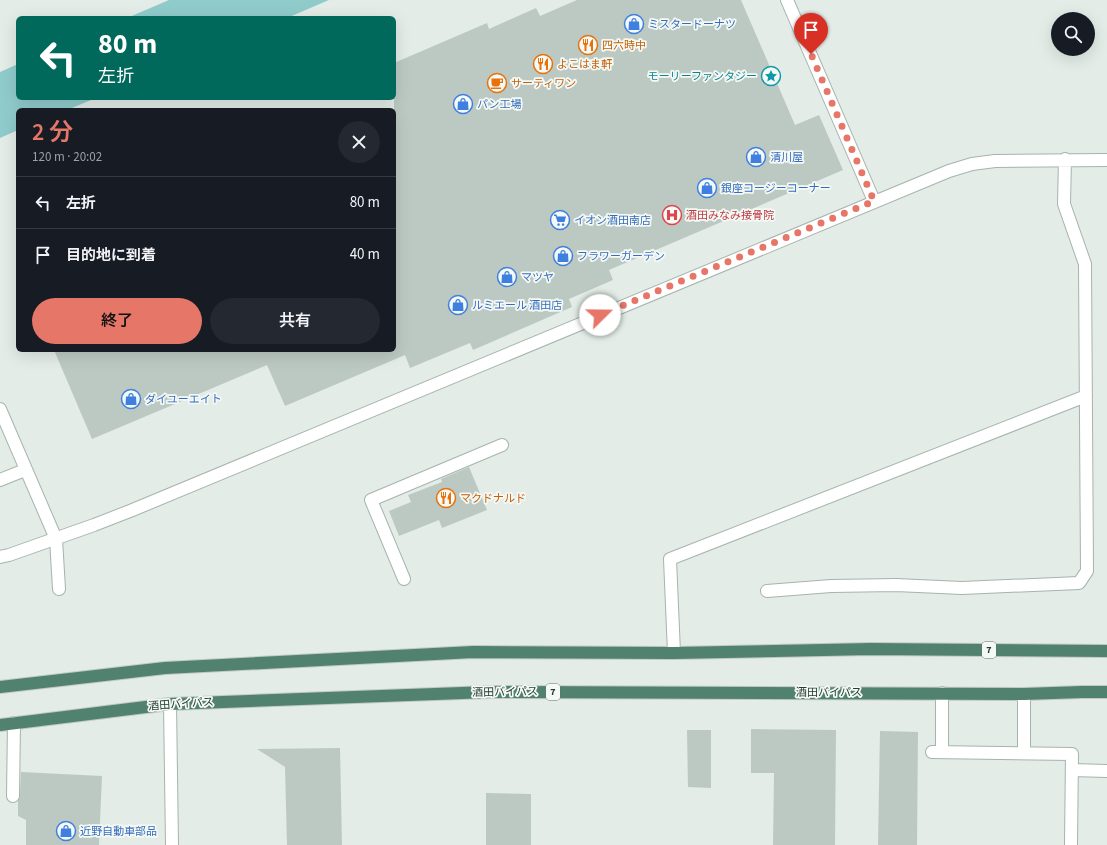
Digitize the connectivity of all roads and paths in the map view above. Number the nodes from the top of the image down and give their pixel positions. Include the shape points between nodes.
1 (787, 0) edge
2 (1065, 160) junction
3 (1107, 160) edge
4 (874, 201) junction
5 (1086, 396) junction
6 (0, 409) edge
7 (502, 445) dead end
8 (25, 470) junction
9 (0, 480) edge
10 (56, 539) junction
11 (0, 556) edge
12 (404, 579) dead end
13 (59, 589) dead end
14 (767, 591) dead end
15 (1107, 651) edge
16 (674, 653) junction
17 (0, 687) edge
18 (1107, 692) edge
19 (942, 693) junction
20 (1024, 694) junction
21 (170, 704) junction
22 (14, 723) junction
23 (0, 725) edge
24 (1024, 753) junction
25 (1072, 770) junction
26 (1107, 771) edge
27 (13, 796) dead end
28 (172, 845) edge
29 (1071, 845) edge

1 - 4 street
2 - 3 street
2 - 4 street via 995,161 972,164
2 - 5 street via 1064,204 1085,264
4 - 10 street via 130,511
5 - 14 street via 1087,571 1079,583 962,588 838,586
5 - 16 street via 670,559
6 - 8 street
7 - 12 street via 371,500
8 - 9 street
8 - 10 street
10 - 11 street
10 - 13 street
15 - 16 highway, 7 via 871,649
16 - 17 highway, 7 via 473,652 165,668
18 - 20 highway, 酒田バイパス / 7
19 - 20 highway, 酒田バイパス / 7
19 - 21 highway, 酒田バイパス / 7 via 489,692
19 - 24 street via 937,752
20 - 24 street
21 - 22 highway, 酒田バイパス / 7
21 - 28 street
22 - 23 highway, 酒田バイパス / 7
22 - 27 street
24 - 25 street via 1072,754
25 - 26 street
25 - 29 street

